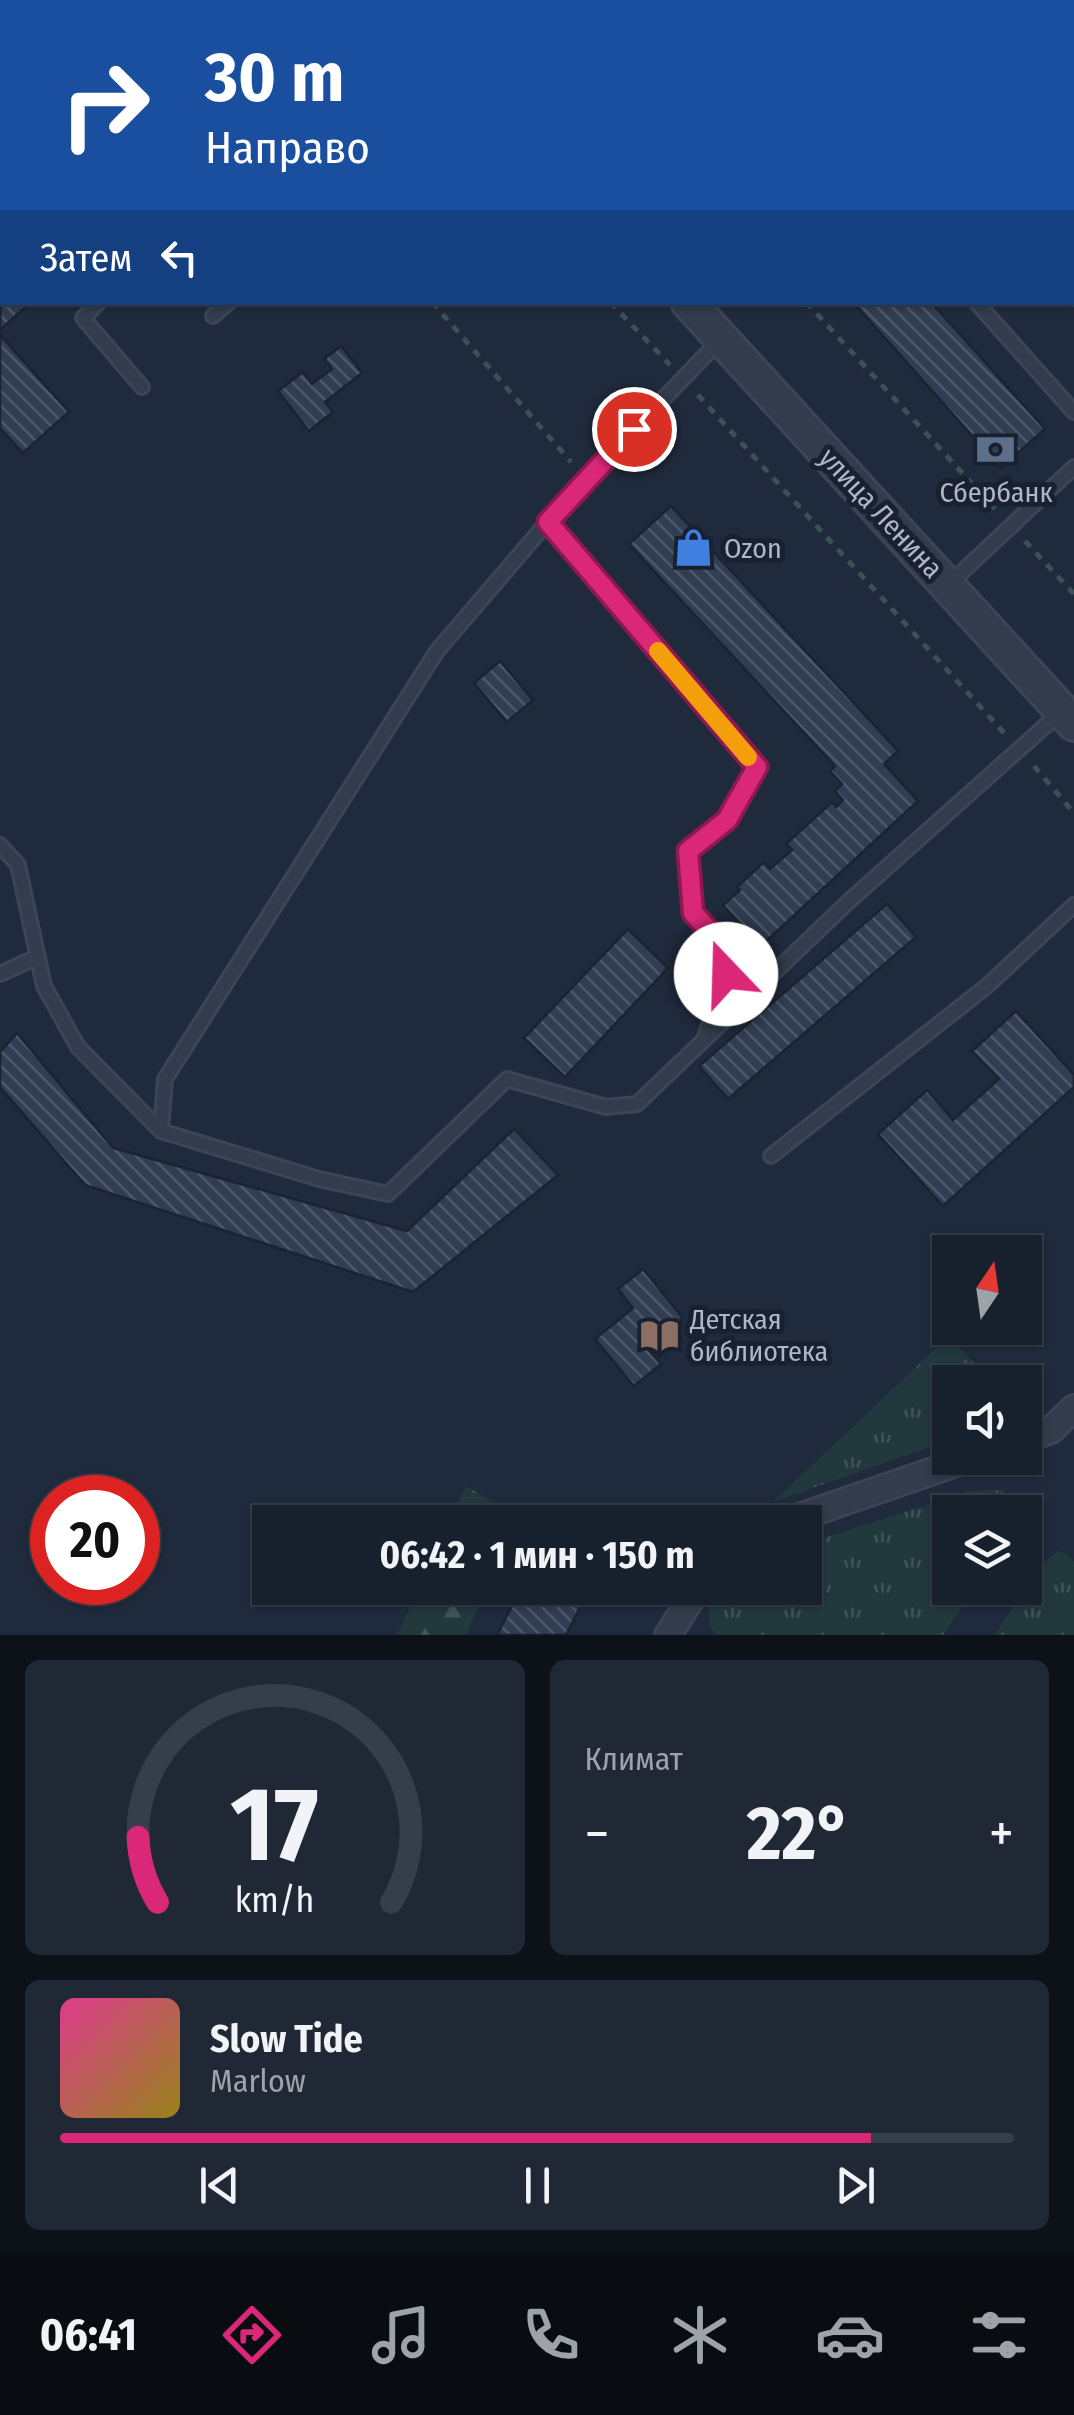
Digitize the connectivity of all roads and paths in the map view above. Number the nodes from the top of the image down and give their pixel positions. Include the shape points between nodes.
1 (97, 305) edge
2 (226, 305) edge
3 (435, 305) edge
4 (613, 305) edge
5 (691, 305) edge
6 (809, 305) edge
7 (979, 305) edge
8 (213, 316) dead end
9 (721, 339) junction
10 (683, 379) junction
11 (142, 387) dead end
12 (1074, 412) edge
13 (1074, 467) edge
14 (586, 479) junction
15 (548, 522) junction
16 (1011, 525) junction
17 (947, 586) junction
18 (1074, 594) edge
19 (1068, 718) edge
20 (1019, 749) junction
21 (1074, 813) edge
22 (0, 845) edge
23 (1074, 905) edge
24 (38, 957) junction
25 (0, 974) edge
26 (704, 1040) junction
27 (161, 1131) junction
28 (771, 1156) dead end
29 (1074, 1408) edge
30 (1042, 1433) edge
31 (932, 1471) edge
32 (822, 1509) edge
33 (687, 1605) edge
34 (668, 1635) edge

1 - 11 lane via 83,318
2 - 8 lane
3 - 14 path
4 - 10 path
5 - 9 street, улица Ленина
6 - 16 path
7 - 12 lane
9 - 10 lane
9 - 17 street, улица Ленина
10 - 14 lane
10 - 20 path
13 - 16 lane
14 - 15 lane
15 - 26 lane via 757,767 727,820 688,851 693,913 725,947 726,974
15 - 27 lane via 437,651 165,1080
16 - 17 lane
16 - 18 path
17 - 19 street, улица Ленина
19 - 20 lane
20 - 21 path
20 - 26 lane
22 - 24 lane via 18,865
23 - 28 lane via 987,986
24 - 25 lane
24 - 27 lane via 44,986 78,1047
26 - 27 lane via 637,1104 606,1107 507,1079 388,1194
29 - 30 street
31 - 32 street
33 - 34 street

